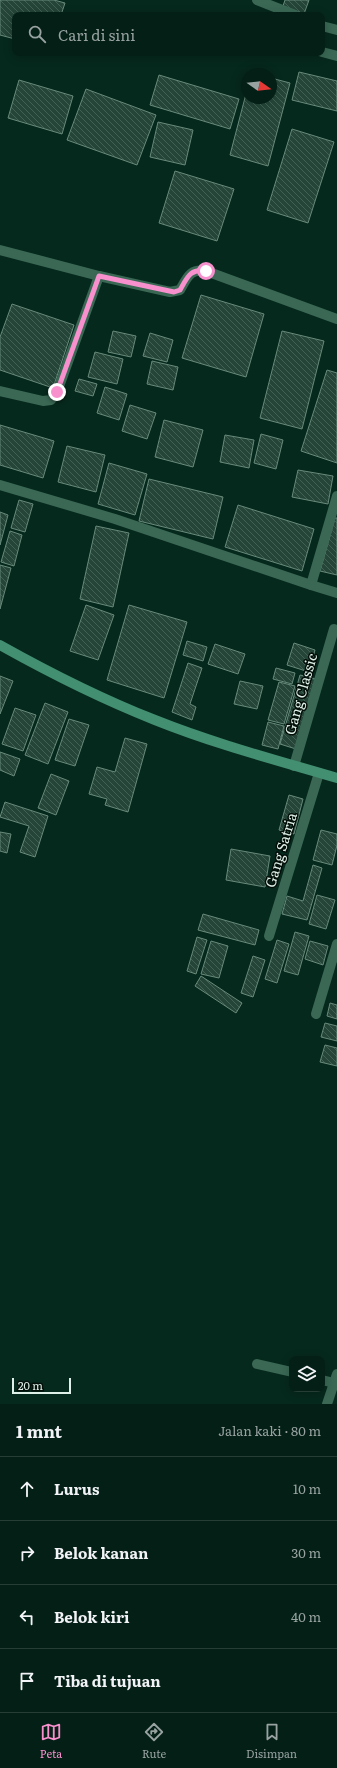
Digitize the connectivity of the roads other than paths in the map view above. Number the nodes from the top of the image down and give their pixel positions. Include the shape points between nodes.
1 (262, 1) edge
2 (288, 12) edge
3 (325, 27) edge
4 (337, 30) edge
5 (325, 53) edge
6 (337, 56) edge
7 (0, 250) edge
8 (99, 276) junction
9 (337, 319) edge
10 (0, 391) edge
11 (0, 485) edge
12 (337, 496) edge
13 (311, 585) junction
14 (337, 593) edge
15 (334, 629) dead end
16 (0, 645) edge
17 (294, 766) junction
18 (319, 773) junction
19 (337, 778) edge
20 (269, 936) dead end
21 (337, 944) edge
22 (316, 1014) dead end
23 (257, 1364) dead end
24 (289, 1371) edge
25 (336, 1378) edge
26 (325, 1380) edge
27 (326, 1404) edge

1 - 2 street
3 - 4 street
5 - 6 street
7 - 8 street
8 - 9 street via 174,292 180,290 190,273 199,270
8 - 10 street via 57,392 51,400 43,401
11 - 13 street via 115,519
12 - 13 street
13 - 14 street
15 - 17 street, Gang Classic
16 - 17 street via 130,710 226,746
17 - 18 street
18 - 19 street
18 - 20 street, Gang Satria
21 - 22 street
23 - 24 street
25 - 26 street
25 - 27 street

